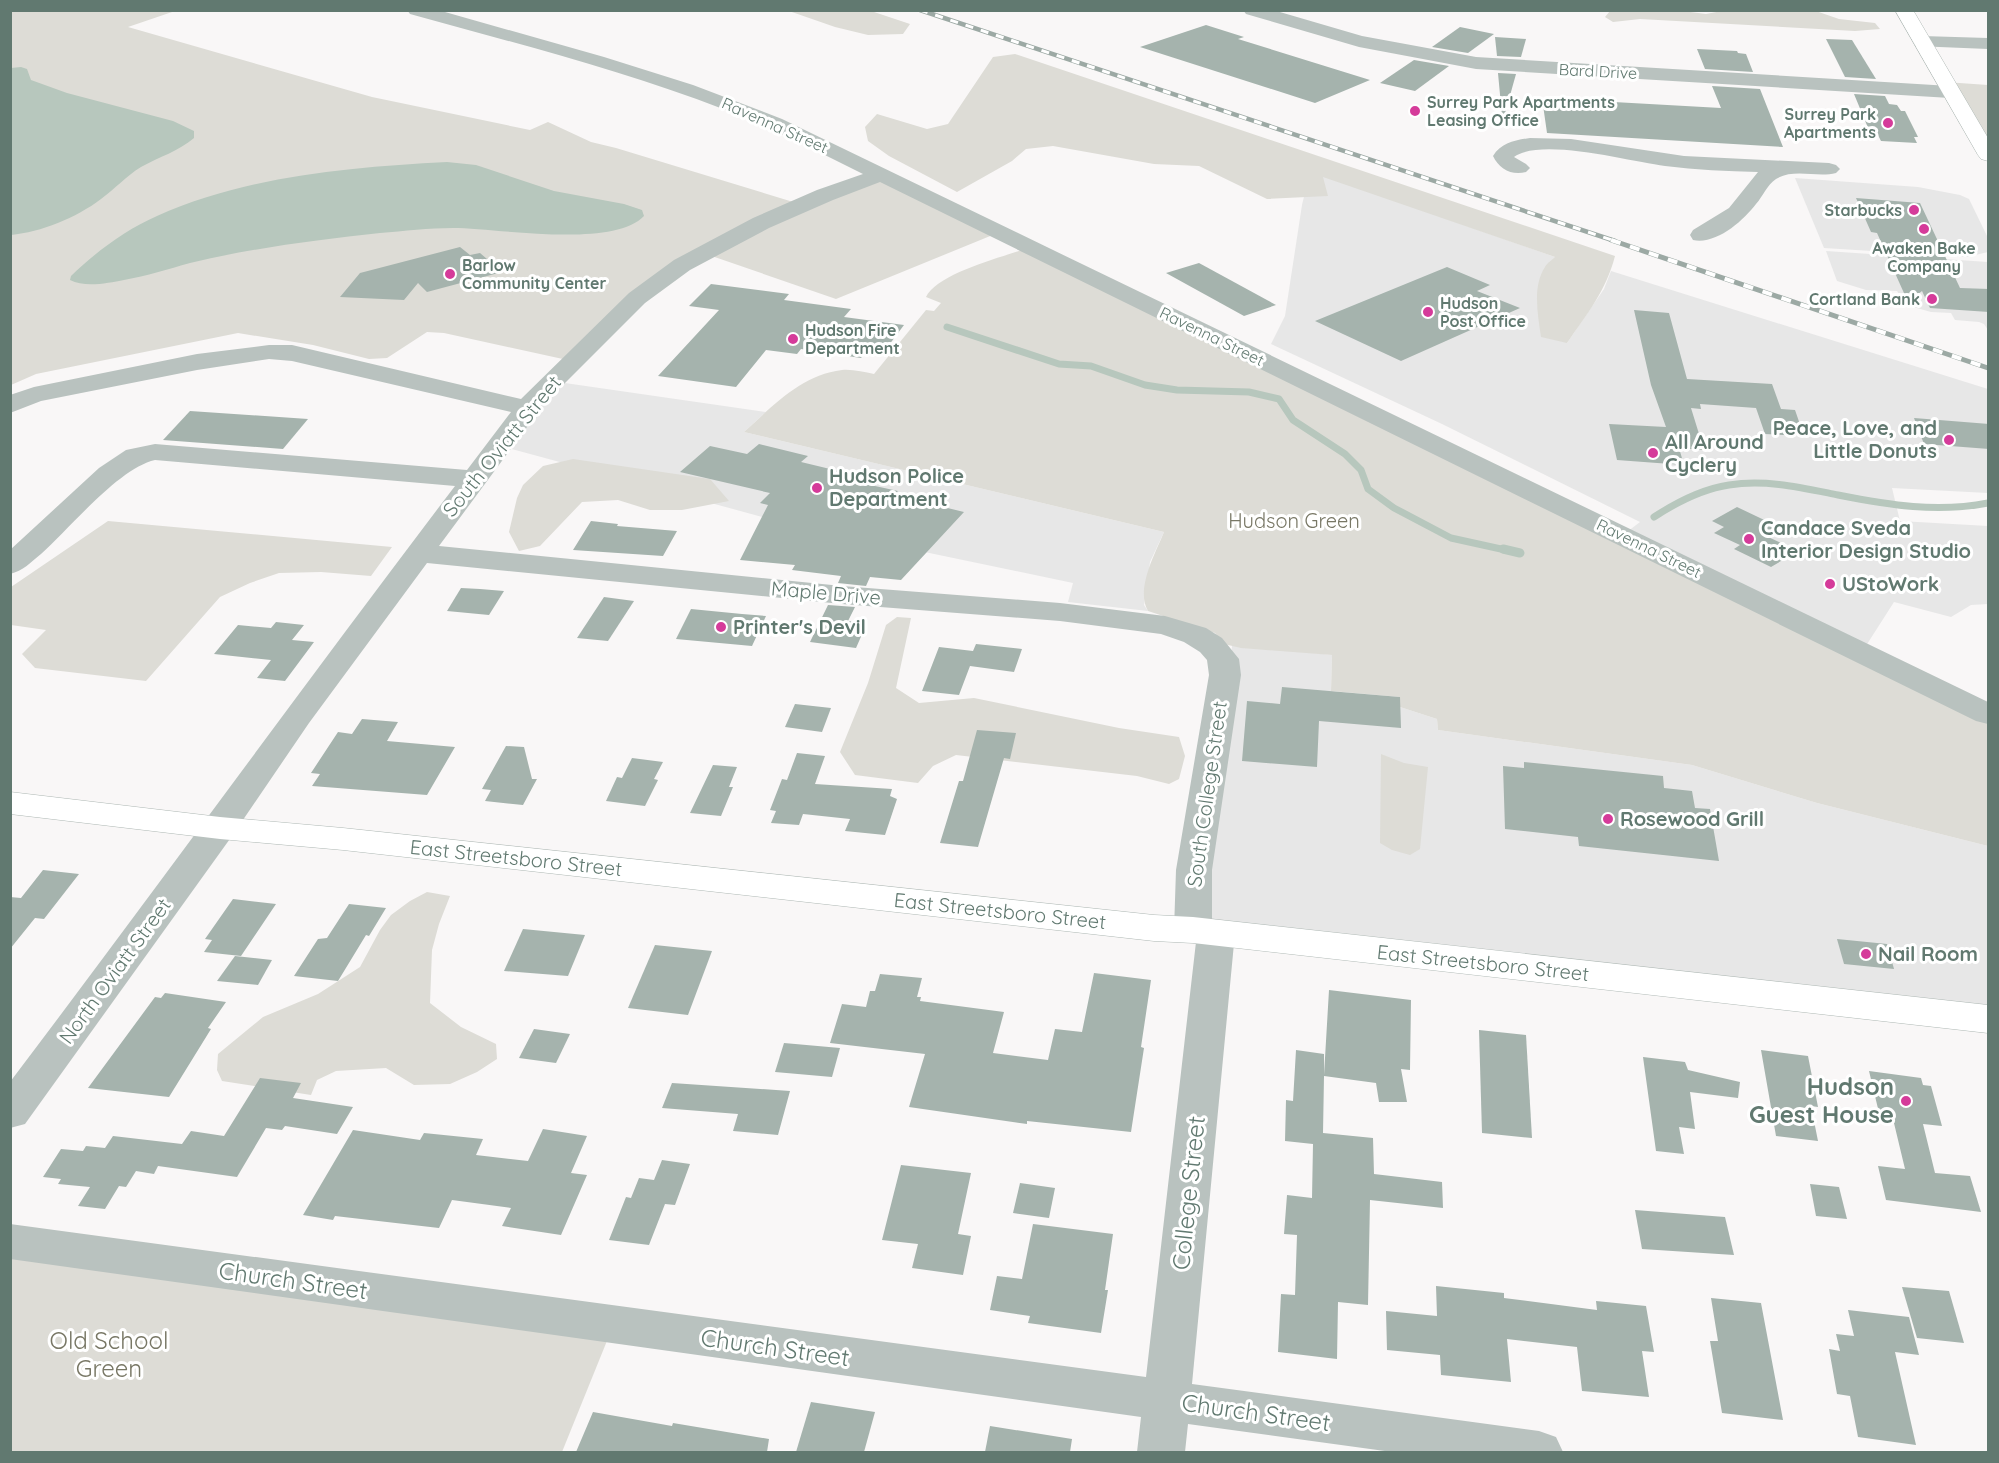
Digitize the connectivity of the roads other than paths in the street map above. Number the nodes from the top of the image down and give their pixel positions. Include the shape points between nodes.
1 (416, 10) edge
2 (1252, 10) edge
3 (1904, 10) edge
4 (1922, 42) junction
5 (1989, 44) edge
6 (1950, 92) junction
7 (1989, 155) edge
8 (1672, 161) junction
9 (1786, 167) junction
10 (1829, 169) dead end
11 (1515, 171) dead end
12 (880, 175) junction
13 (1754, 191) junction
14 (1701, 235) dead end
15 (10, 405) edge
16 (528, 408) junction
17 (474, 479) junction
18 (418, 553) junction
19 (10, 565) edge
20 (1223, 659) joint
21 (1989, 714) edge
22 (10, 803) edge
23 (220, 828) junction
24 (1204, 932) junction
25 (1989, 1019) edge
26 (10, 1113) edge
27 (10, 1241) edge
28 (1167, 1401) junction
29 (1161, 1452) edge
30 (1539, 1452) edge

1 - 12 street, Ravenna Street via 597,59 718,99
2 - 6 street, Bard Drive via 1359,41 1476,63
3 - 4 main road
4 - 5 street
4 - 6 main road
6 - 7 main road
8 - 9 street
8 - 11 street via 1561,144
8 - 13 street
9 - 10 street
9 - 13 street via 1772,172
12 - 16 street, South Oviatt Street via 761,223 682,265 637,298
12 - 21 street, Ravenna Street
13 - 14 street via 1728,220
15 - 16 street via 45,393 197,362 292,352
16 - 17 street, South Oviatt Street
17 - 18 street, South Oviatt Street
17 - 19 street via 155,452 136,456 109,474
18 - 20 street, Maple Drive via 1165,625 1195,634
18 - 23 street, South Oviatt Street
20 - 24 street, South College Street via 1225,675 1191,897
22 - 23 main road, East Streetsboro Street
23 - 24 main road, East Streetsboro Street
23 - 26 street, North Oviatt Street
24 - 25 main road, East Streetsboro Street
24 - 28 street, College Street
27 - 28 street, Church Street
28 - 29 street, College Street
28 - 30 street, Church Street

